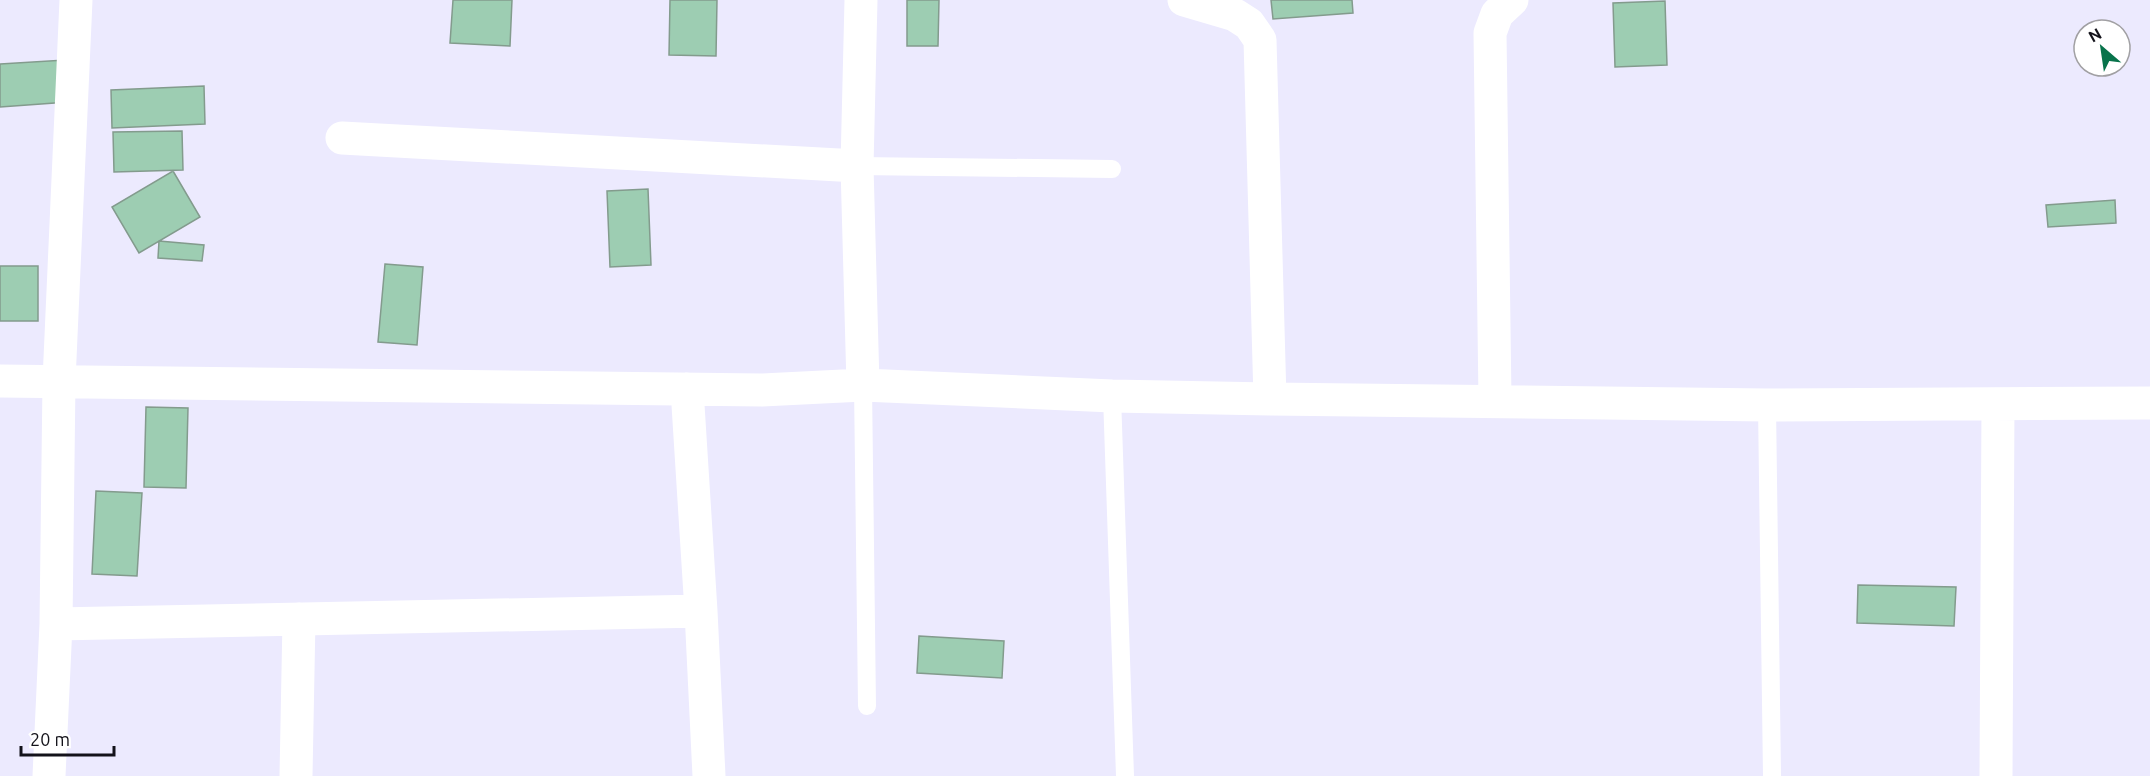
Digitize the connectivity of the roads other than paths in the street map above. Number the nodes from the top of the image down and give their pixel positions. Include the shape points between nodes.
1 (76, 0) edge
2 (861, 0) edge
3 (1184, 0) edge
4 (1512, 0) edge
5 (342, 138) dead end
6 (857, 166) junction
7 (1112, 169) dead end
8 (0, 381) edge
9 (59, 381) junction
10 (863, 385) junction
11 (687, 389) junction
12 (1112, 396) junction
13 (1270, 399) junction
14 (1494, 400) junction
15 (2150, 403) edge
16 (1767, 405) junction
17 (1998, 405) junction
18 (701, 611) junction
19 (299, 619) junction
20 (56, 624) junction
21 (867, 706) dead end
22 (49, 776) edge
23 (296, 776) edge
24 (709, 776) edge
25 (1125, 776) edge
26 (1772, 776) edge
27 (1996, 776) edge

1 - 9 street
2 - 6 street
3 - 13 street via 1235,15 1249,24 1260,40
4 - 14 street via 1497,14 1490,33
5 - 6 street
6 - 7 lane
6 - 10 street
8 - 9 street
9 - 11 street
9 - 20 street
10 - 11 street
10 - 12 street
10 - 21 lane
11 - 18 street
12 - 13 street
12 - 25 lane
13 - 14 street
14 - 16 street
15 - 17 street
16 - 17 street
16 - 26 lane
17 - 27 street
18 - 19 street
18 - 24 street
19 - 20 street
19 - 23 street
20 - 22 street

